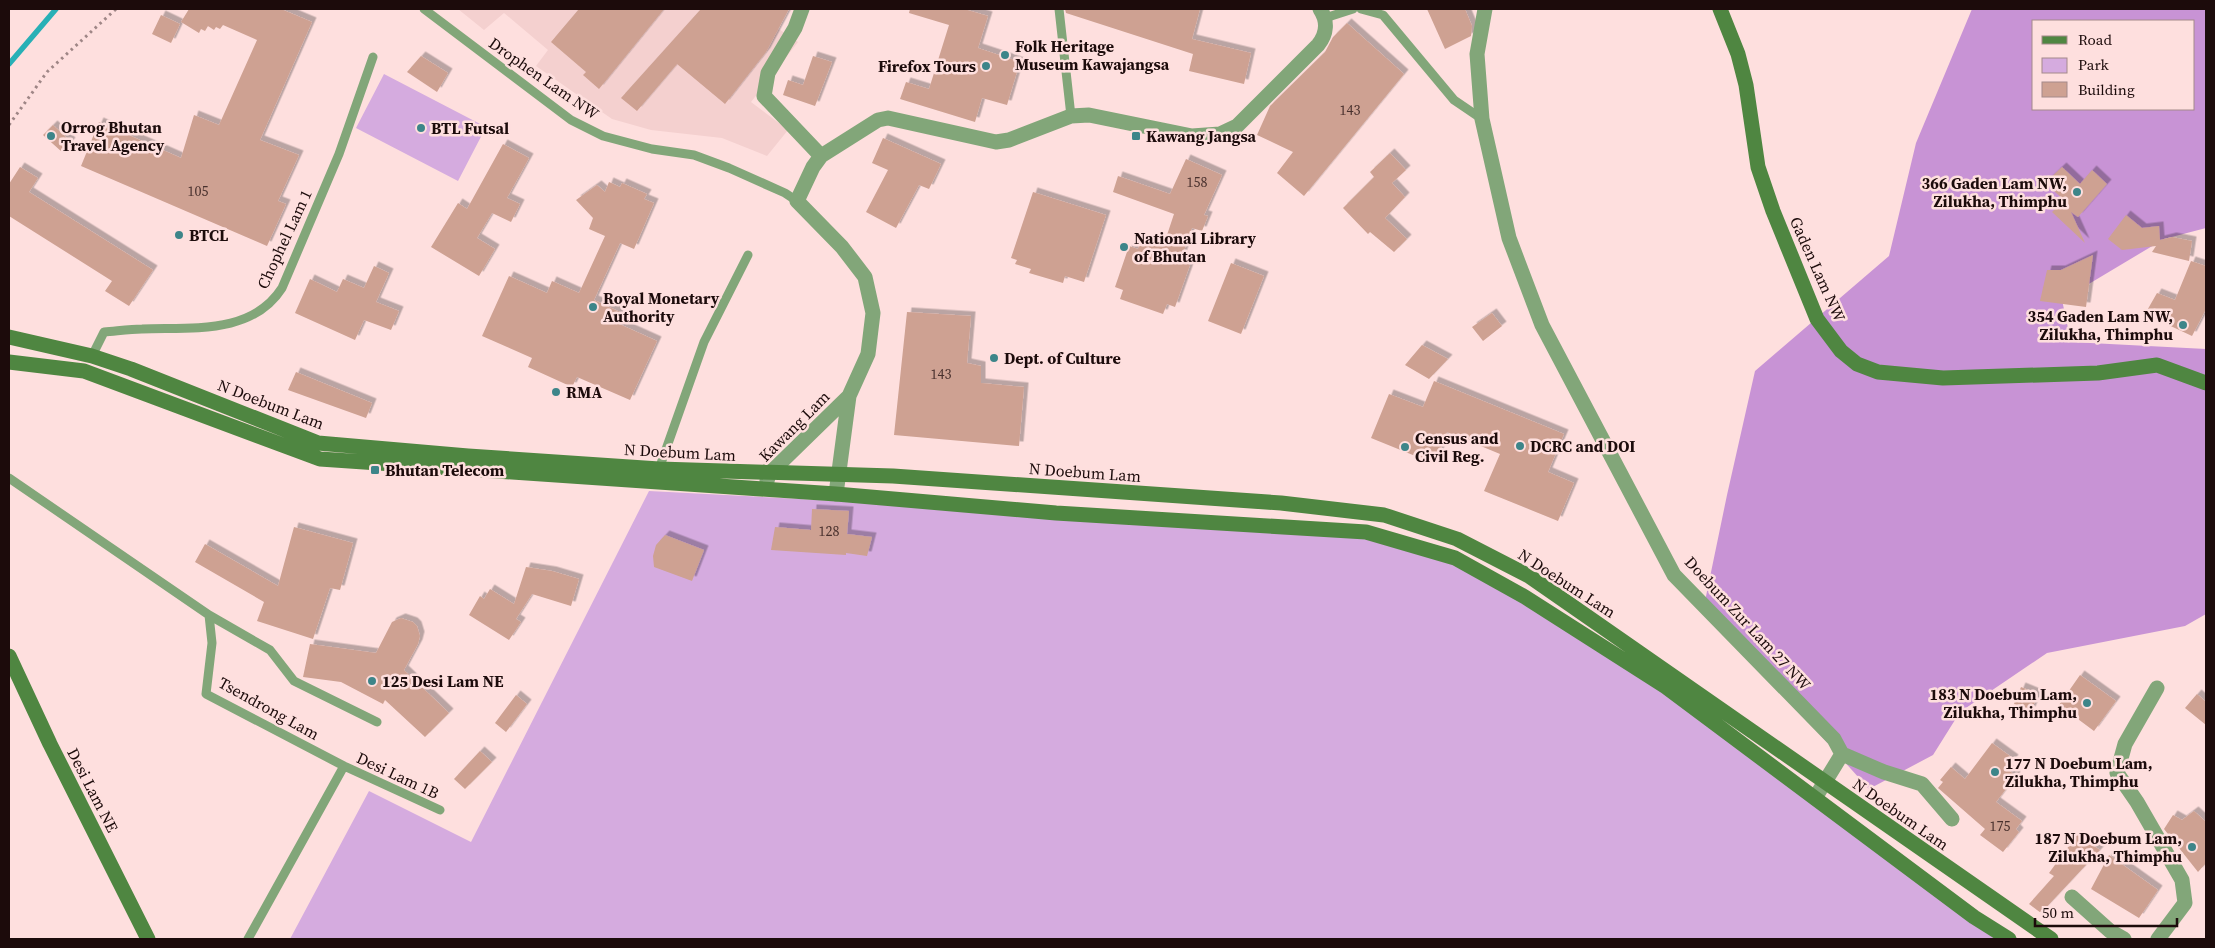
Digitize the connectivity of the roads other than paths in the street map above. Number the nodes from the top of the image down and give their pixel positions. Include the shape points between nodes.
1 (424, 9) edge
2 (802, 9) edge
3 (1059, 9) edge
4 (1353, 9) edge
5 (1361, 9) edge
6 (1485, 9) edge
7 (1720, 9) edge
8 (1322, 13) edge
9 (373, 57) dead end
10 (1071, 116) junction
11 (1482, 119) junction
12 (821, 156) junction
13 (797, 201) junction
14 (748, 254) dead end
15 (9, 337) edge
16 (92, 356) junction
17 (9, 362) edge
18 (2206, 383) edge
19 (849, 396) junction
20 (658, 469) junction
21 (837, 473) junction
22 (769, 474) junction
23 (9, 478) edge
24 (765, 490) junction
25 (836, 494) junction
26 (209, 615) junction
27 (9, 656) edge
28 (2157, 688) dead end
29 (377, 722) dead end
30 (1842, 754) junction
31 (344, 766) junction
32 (1825, 782) junction
33 (1815, 798) junction
34 (440, 810) dead end
35 (1952, 820) dead end
36 (2072, 897) dead end
37 (148, 939) edge
38 (248, 939) edge
39 (2009, 939) edge
40 (2051, 939) edge
41 (2124, 939) edge
42 (2158, 939) edge

1 - 13 lane, Drophen Lam NW via 571,120 603,136 652,149 694,155
2 - 12 street via 795,28 768,72 764,96
3 - 10 lane
4 - 8 lane
5 - 11 lane via 1383,15 1454,100
6 - 11 street, Doebum Zur Lam 27 NW via 1478,54
7 - 18 main road, Gaden Lam NW via 1738,54 1758,167 1773,212 1817,319 1841,351 1857,364 1878,372 1943,378 2098,373 2157,365
8 - 10 street via 1324,38 1291,75 1229,131 1192,136 1103,117
9 - 16 lane, Chophel Lam 1 via 339,154 282,288 271,302 253,316 232,323 183,329 104,332
10 - 12 street via 996,142 888,118 867,126
11 - 30 street, Doebum Zur Lam 27 NW via 1510,238 1542,325 1674,574 1834,739
12 - 13 street via 812,167
13 - 19 street via 842,247 865,277 874,313 868,354
14 - 20 lane via 704,342
15 - 16 main road, N Doebum Lam
16 - 20 main road, N Doebum Lam via 318,443
17 - 24 main road, N Doebum Lam via 84,371 320,459
19 - 21 street, Kawang Lam
19 - 22 street, Kawang Lam
20 - 22 main road, N Doebum Lam
21 - 22 main road, N Doebum Lam
21 - 25 street, Kawang Lam
21 - 32 main road, N Doebum Lam via 1282,502 1384,515 1457,539 1529,576
22 - 24 street, Kawang Lam
23 - 26 lane
24 - 25 main road, N Doebum Lam
25 - 33 main road, N Doebum Lam via 1056,513 1366,532 1455,558 1525,597 1666,687
26 - 29 lane via 270,650 294,681
26 - 31 lane, Tsendrong Lam via 212,643 206,694
27 - 37 main road, Desi Lam NE
28 - 42 street via 2125,744 2117,773 2182,880 2185,904
30 - 32 street
30 - 35 street via 1922,784
31 - 34 lane, Desi Lam 1B
31 - 38 lane
32 - 33 street
32 - 40 main road, N Doebum Lam
33 - 39 main road, N Doebum Lam via 1974,917
36 - 41 street via 2110,931

